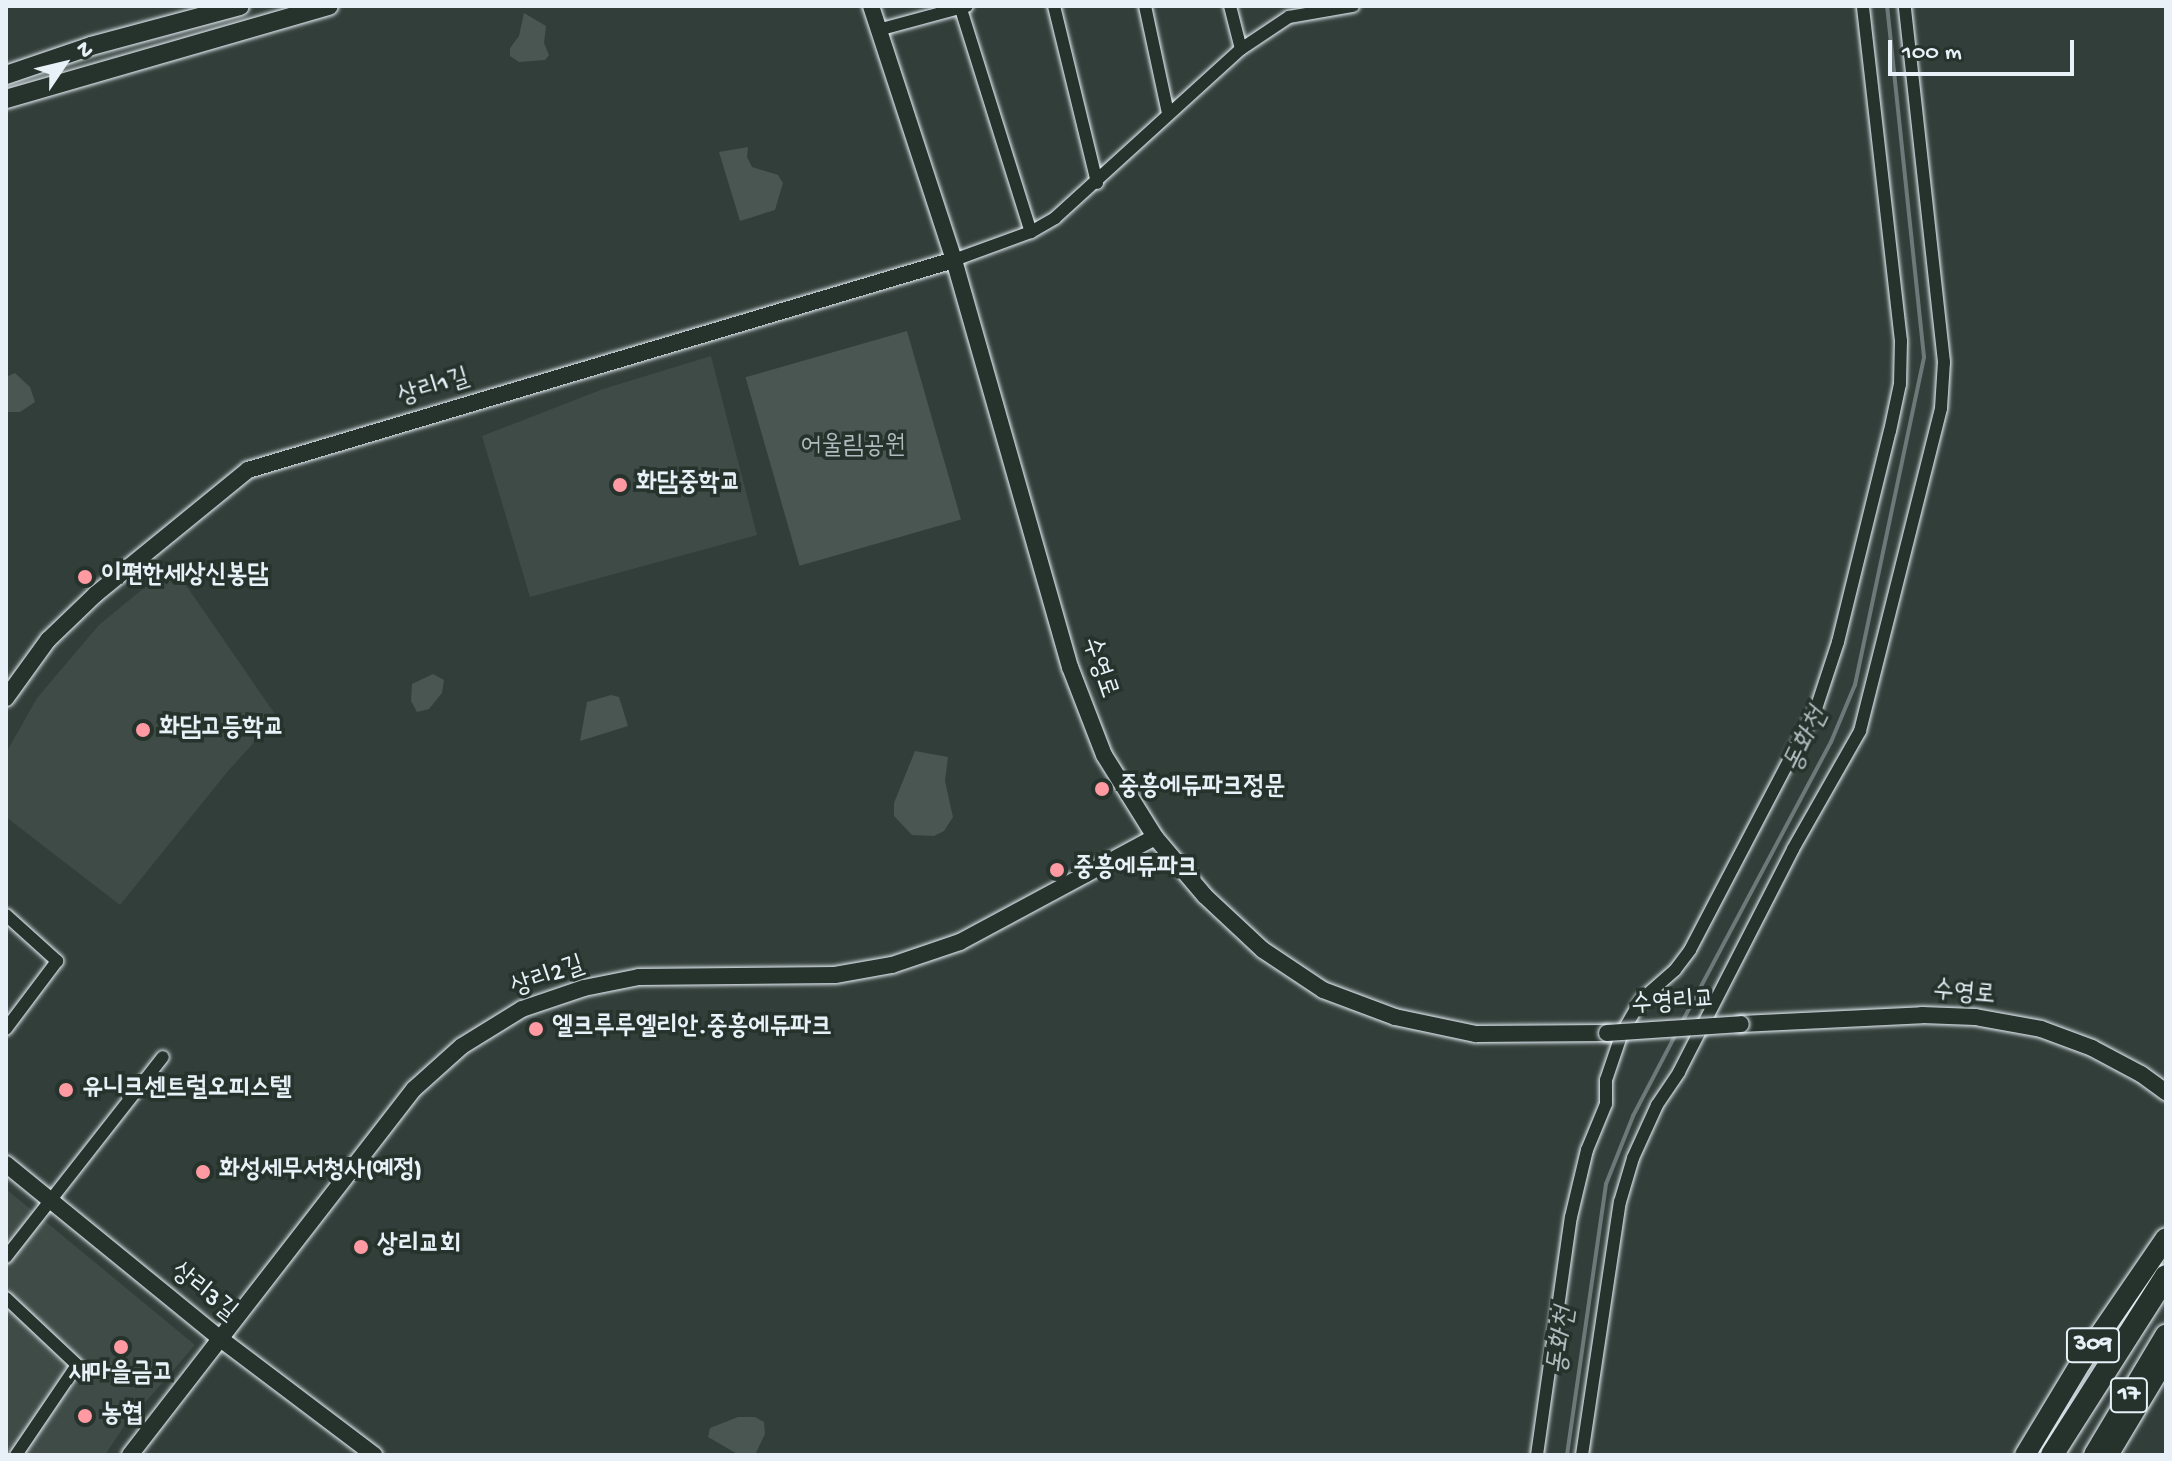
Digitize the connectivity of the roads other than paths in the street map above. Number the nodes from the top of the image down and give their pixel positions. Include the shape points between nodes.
1 (240, 6) edge
2 (329, 6) edge
3 (871, 6) edge
4 (1054, 6) edge
5 (1145, 6) edge
6 (1230, 6) edge
7 (1353, 6) edge
8 (1863, 6) edge
9 (1905, 6) edge
10 (962, 7) edge
11 (878, 30) junction
12 (1241, 49) junction
13 (6, 75) edge
14 (6, 99) edge
15 (1168, 113) junction
16 (1097, 183) junction
17 (1031, 232) junction
18 (954, 260) junction
19 (6, 698) edge
20 (1155, 837) junction
21 (6, 915) edge
22 (1741, 1024) joint
23 (6, 1029) edge
24 (1607, 1033) joint
25 (163, 1057) dead end
26 (2166, 1092) edge
27 (6, 1164) edge
28 (49, 1199) junction
29 (2166, 1238) edge
30 (6, 1257) edge
31 (2166, 1276) edge
32 (6, 1298) edge
33 (2166, 1336) edge
34 (222, 1340) junction
35 (2166, 1358) edge
36 (16, 1455) edge
37 (130, 1455) edge
38 (374, 1455) edge
39 (1537, 1455) edge
40 (1582, 1455) edge
41 (2025, 1455) edge
42 (2052, 1455) edge
43 (2095, 1455) edge
44 (2108, 1455) edge

1 - 13 main road
2 - 14 main road
3 - 11 street, 수영로
4 - 16 street
5 - 15 street
6 - 12 street
7 - 12 street via 1289,17
8 - 39 street via 1901,341 1900,384 1890,431 1838,642 1816,709 1690,950 1642,999 1622,1033 1571,1217
9 - 40 street via 1944,362 1941,408 1860,731 1633,1158 1620,1202
10 - 11 street
10 - 17 street
11 - 18 street, 수영로
12 - 15 street
15 - 16 street
16 - 17 street
17 - 18 street
18 - 19 street, 상리1길 via 248,470 96,594 48,640
18 - 20 street, 수영로 via 1070,667 1104,755
20 - 24 street, 수영로 via 1205,896 1263,950 1323,990 1395,1017 1476,1034
20 - 34 street, 상리2길 via 960,942 892,965 835,975 639,977 522,1009 462,1046 414,1089
21 - 23 street via 57,961
22 - 24 street, 수영리교, bridge
22 - 26 street, 수영로 via 1975,1017 2041,1029 2092,1048
25 - 28 street
27 - 28 street, 상리3길
28 - 30 street
28 - 34 street, 상리3길
29 - 41 highway, 309
31 - 42 highway, 17
32 - 36 street via 77,1365
33 - 43 highway, 17
34 - 37 street, 상리2길
34 - 38 street, 상리3길
35 - 44 highway, 309

